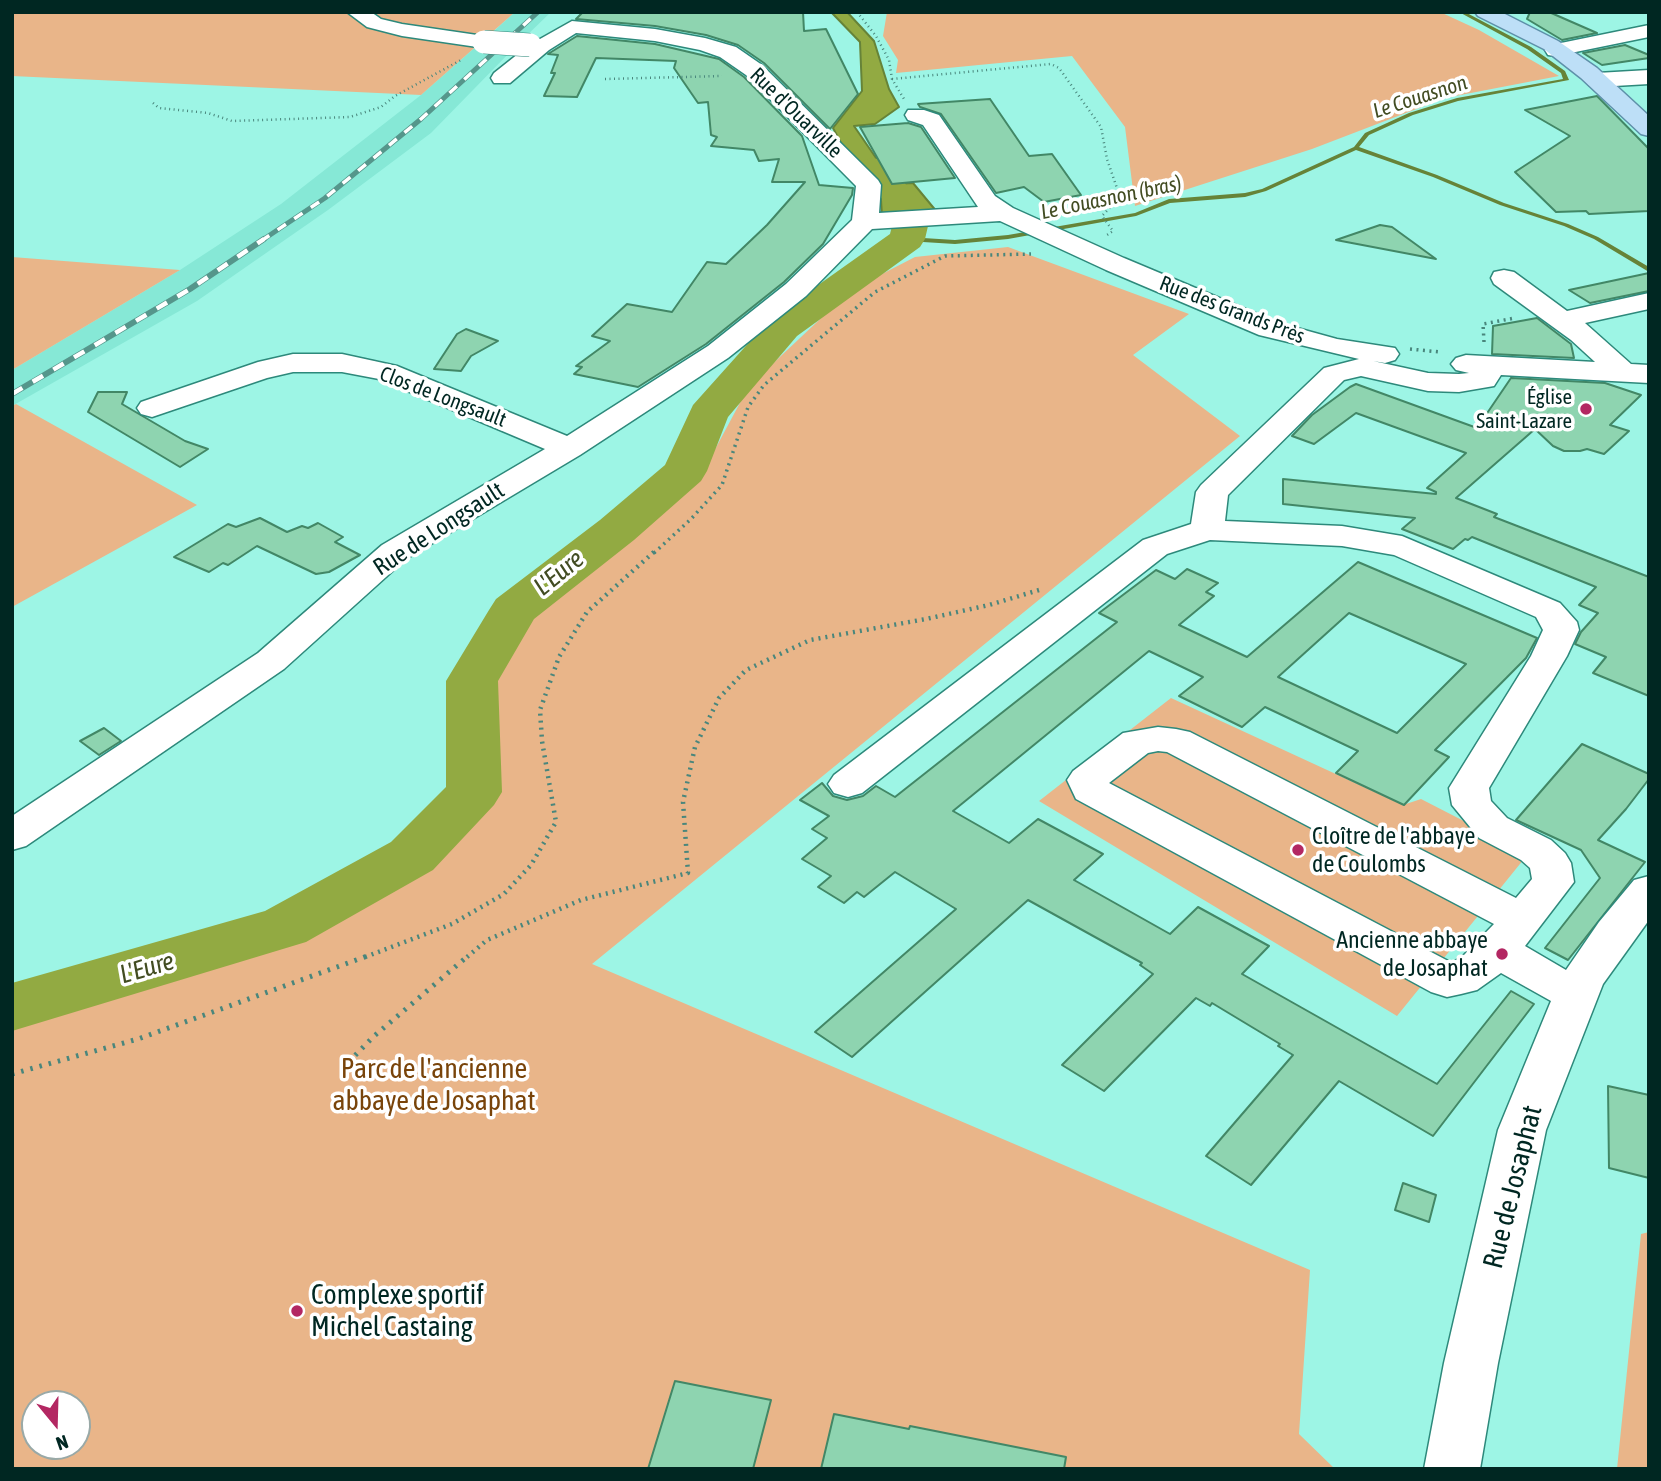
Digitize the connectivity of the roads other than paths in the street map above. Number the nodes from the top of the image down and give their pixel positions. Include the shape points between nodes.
1 (357, 12) edge
2 (1485, 12) edge
3 (547, 24) dead end
4 (572, 27) junction
5 (1649, 31) edge
6 (536, 46) junction
7 (1556, 50) junction
8 (1649, 77) edge
9 (502, 78) dead end
10 (1597, 80) junction
11 (916, 115) dead end
12 (1649, 130) edge
13 (1004, 213) junction
14 (871, 221) junction
15 (1504, 278) dead end
16 (1649, 301) edge
17 (1556, 316) junction
18 (1487, 356) junction
19 (1636, 374) edge
20 (152, 408) dead end
21 (569, 448) junction
22 (1207, 530) junction
23 (848, 784) dead end
24 (12, 836) edge
25 (1649, 891) edge
26 (1509, 935) junction
27 (1576, 994) junction
28 (1452, 1469) edge

1 - 6 street, bridge via 374,23 402,30
2 - 7 main road
3 - 4 street, Rue d'Ouarville
4 - 6 street
4 - 14 street, Rue d'Ouarville via 655,35 728,52 758,74 869,185
5 - 7 street
6 - 9 street
7 - 10 main road
8 - 10 street
10 - 12 main road
11 - 13 street, Rue des Grands Près via 931,120 986,201
13 - 14 street
13 - 18 street, Rue des Grands Près via 1030,223 1051,246 1269,328 1336,347 1442,363
14 - 21 street, Rue de Longsault via 796,290 718,352
15 - 17 street
16 - 17 street
17 - 19 street
18 - 19 street, Rue des Grands Près
18 - 22 street via 1484,380 1459,383 1427,382 1361,367 1334,374 1212,492
20 - 21 street, Clos de Longsault via 258,371 293,363 342,363 387,372
21 - 24 street, Rue de Longsault via 394,552 271,661
22 - 23 street via 1155,547
22 - 26 street via 1342,536 1402,547 1548,610 1559,622 1561,630 1549,656 1469,788 1472,805 1493,828 1536,850 1549,863 1553,882
25 - 27 street, Rue de Josaphat via 1614,933
26 - 26 street via 1479,968 1447,980 1090,790 1087,780 1137,743 1158,738 1176,741
26 - 27 street via 1549,981
27 - 28 street, Rue de Josaphat via 1522,1130

